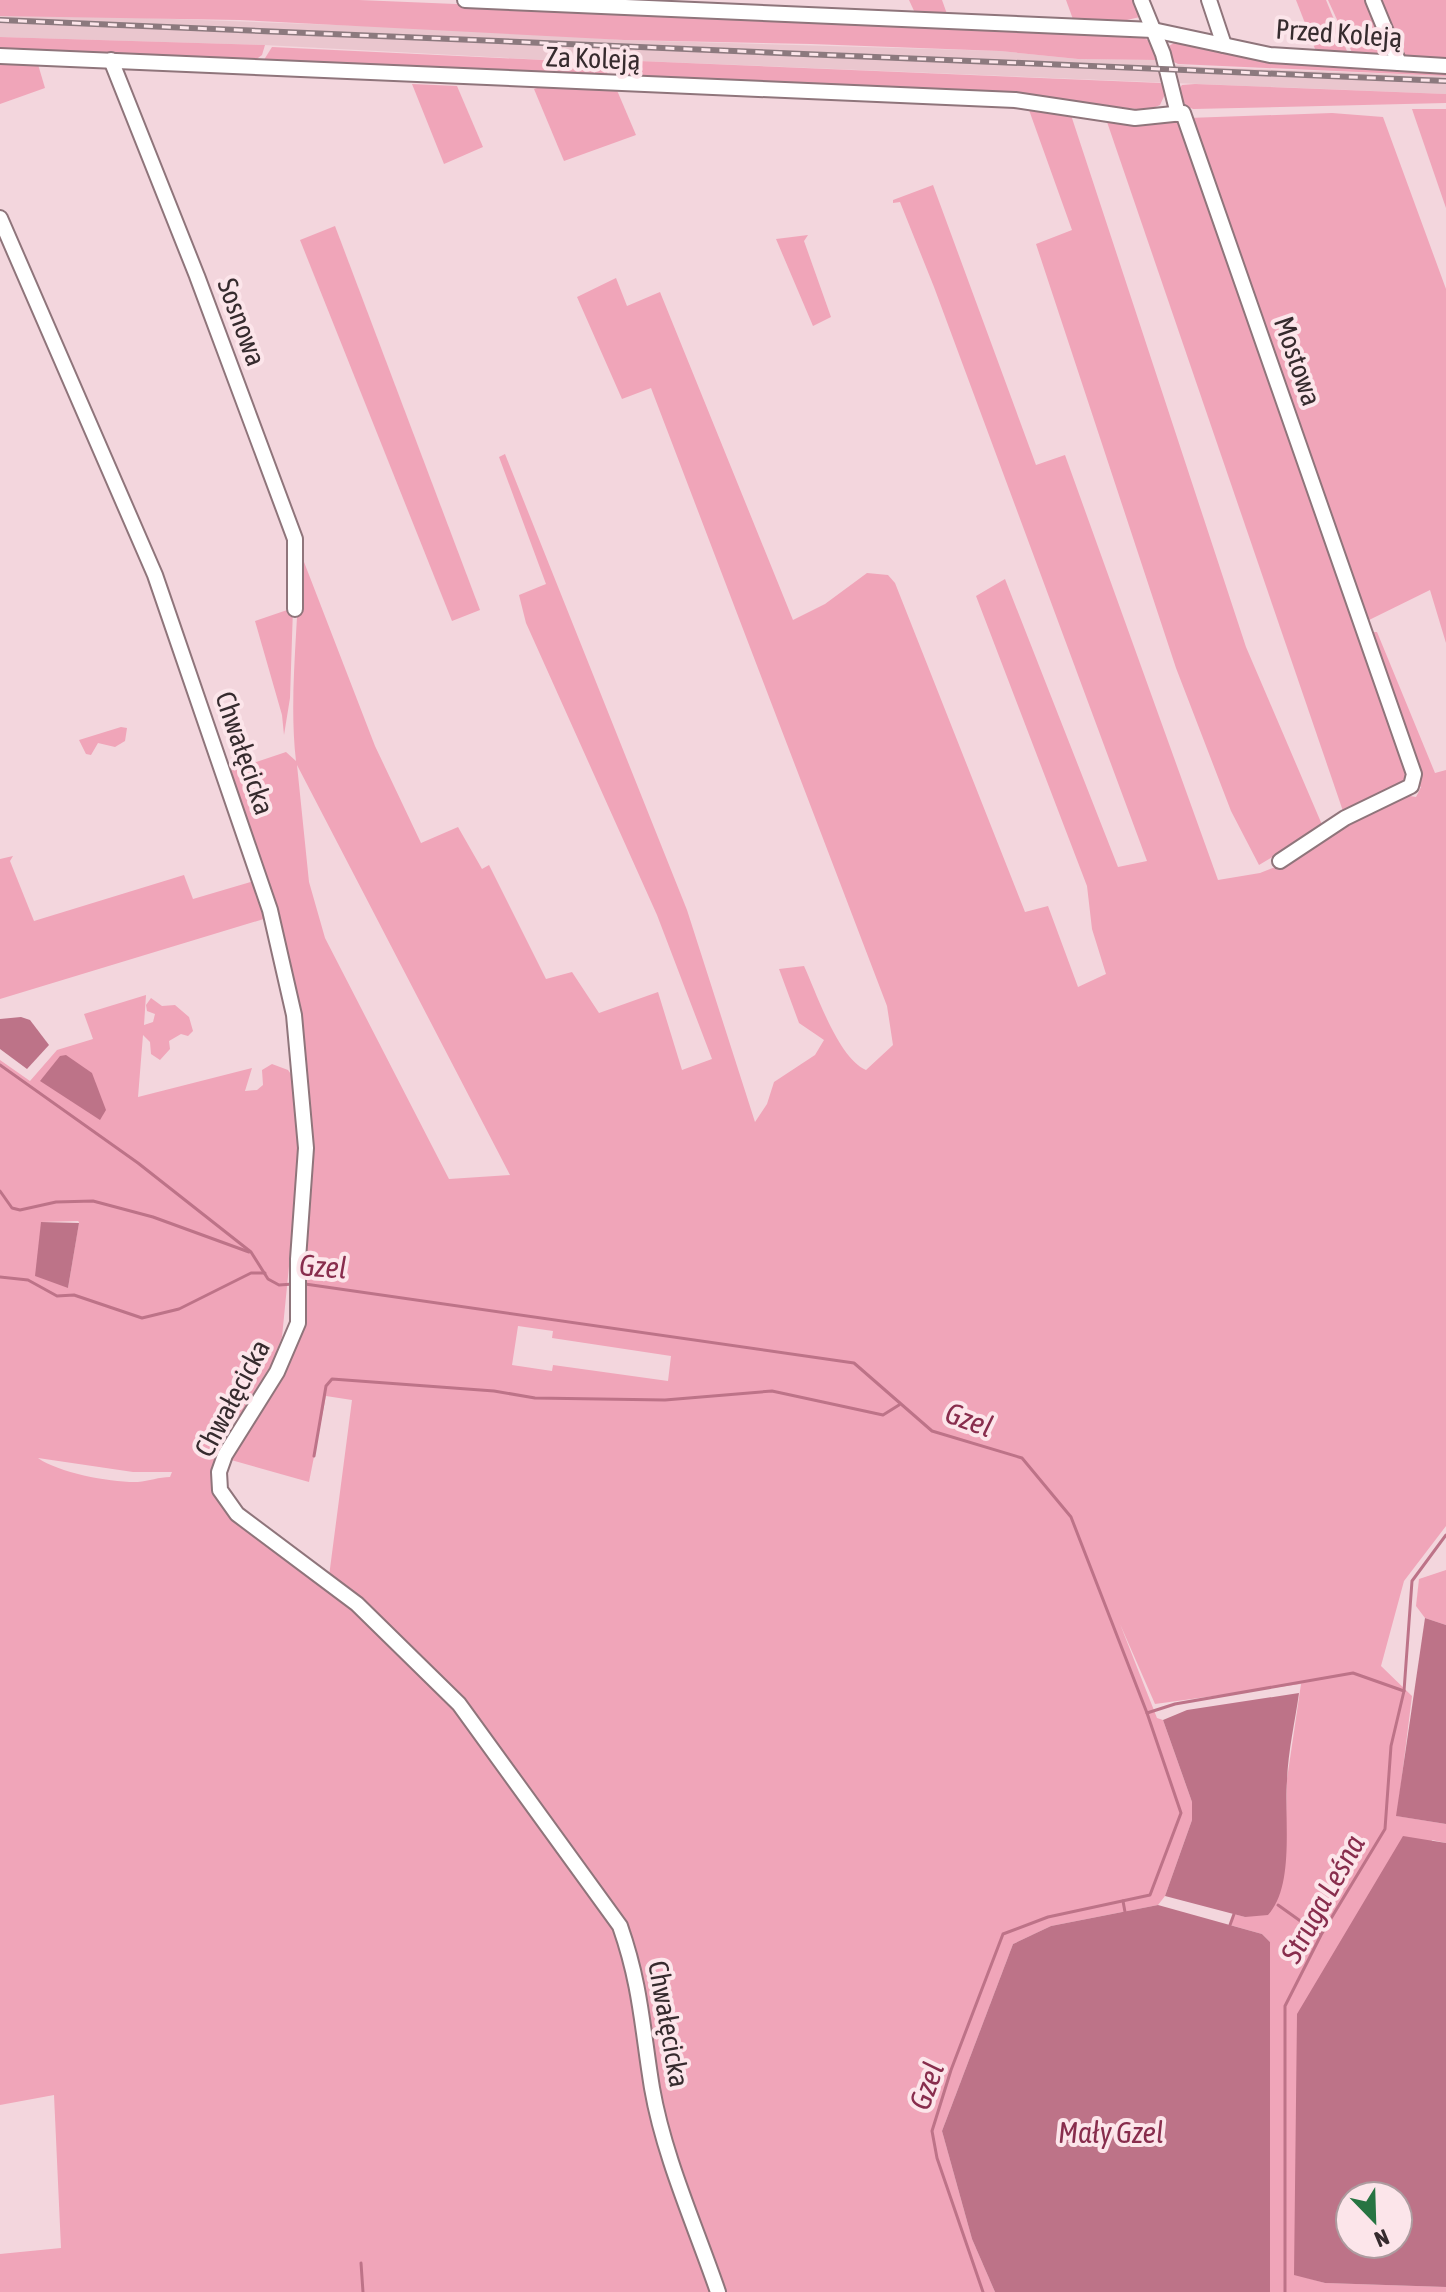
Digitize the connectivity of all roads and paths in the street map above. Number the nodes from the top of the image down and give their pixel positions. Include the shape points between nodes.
1 (465, 0) edge
2 (766, 0) edge
3 (903, 0) edge
4 (1141, 0) edge
5 (1209, 0) edge
6 (1373, 0) edge
7 (493, 1) edge
8 (581, 3) edge
9 (772, 15) junction
10 (910, 17) junction
11 (1153, 30) junction
12 (1224, 45) junction
13 (0, 56) edge
14 (111, 60) junction
15 (1399, 63) junction
16 (1446, 66) edge
17 (1181, 113) junction
18 (0, 218) edge
19 (295, 609) dead end
20 (1280, 861) dead end
21 (718, 2292) edge

1 - 7 street, Przed Koleją
2 - 9 street
3 - 10 street
4 - 11 street, Mostowa
5 - 12 street
6 - 15 street
7 - 8 street, Przed Koleją
8 - 9 street, Przed Koleją
9 - 10 street, Przed Koleją
10 - 11 street, Przed Koleją
11 - 12 street, Przed Koleją
11 - 17 street, Mostowa
12 - 15 street, Przed Koleją via 1270,55
13 - 14 street, Za Koleją
14 - 17 street, Za Koleją via 1015,100 1135,118
14 - 19 street, Sosnowa via 295,539
15 - 16 street, Przed Koleją
17 - 20 street, Mostowa via 1414,774 1411,786 1345,818
18 - 21 street, Chwałęcicka via 155,575 273,920 294,1015 305,1124 292,1341 221,1465 222,1497 237,1514 357,1604 459,1704 620,1926 641,1995 661,2123

